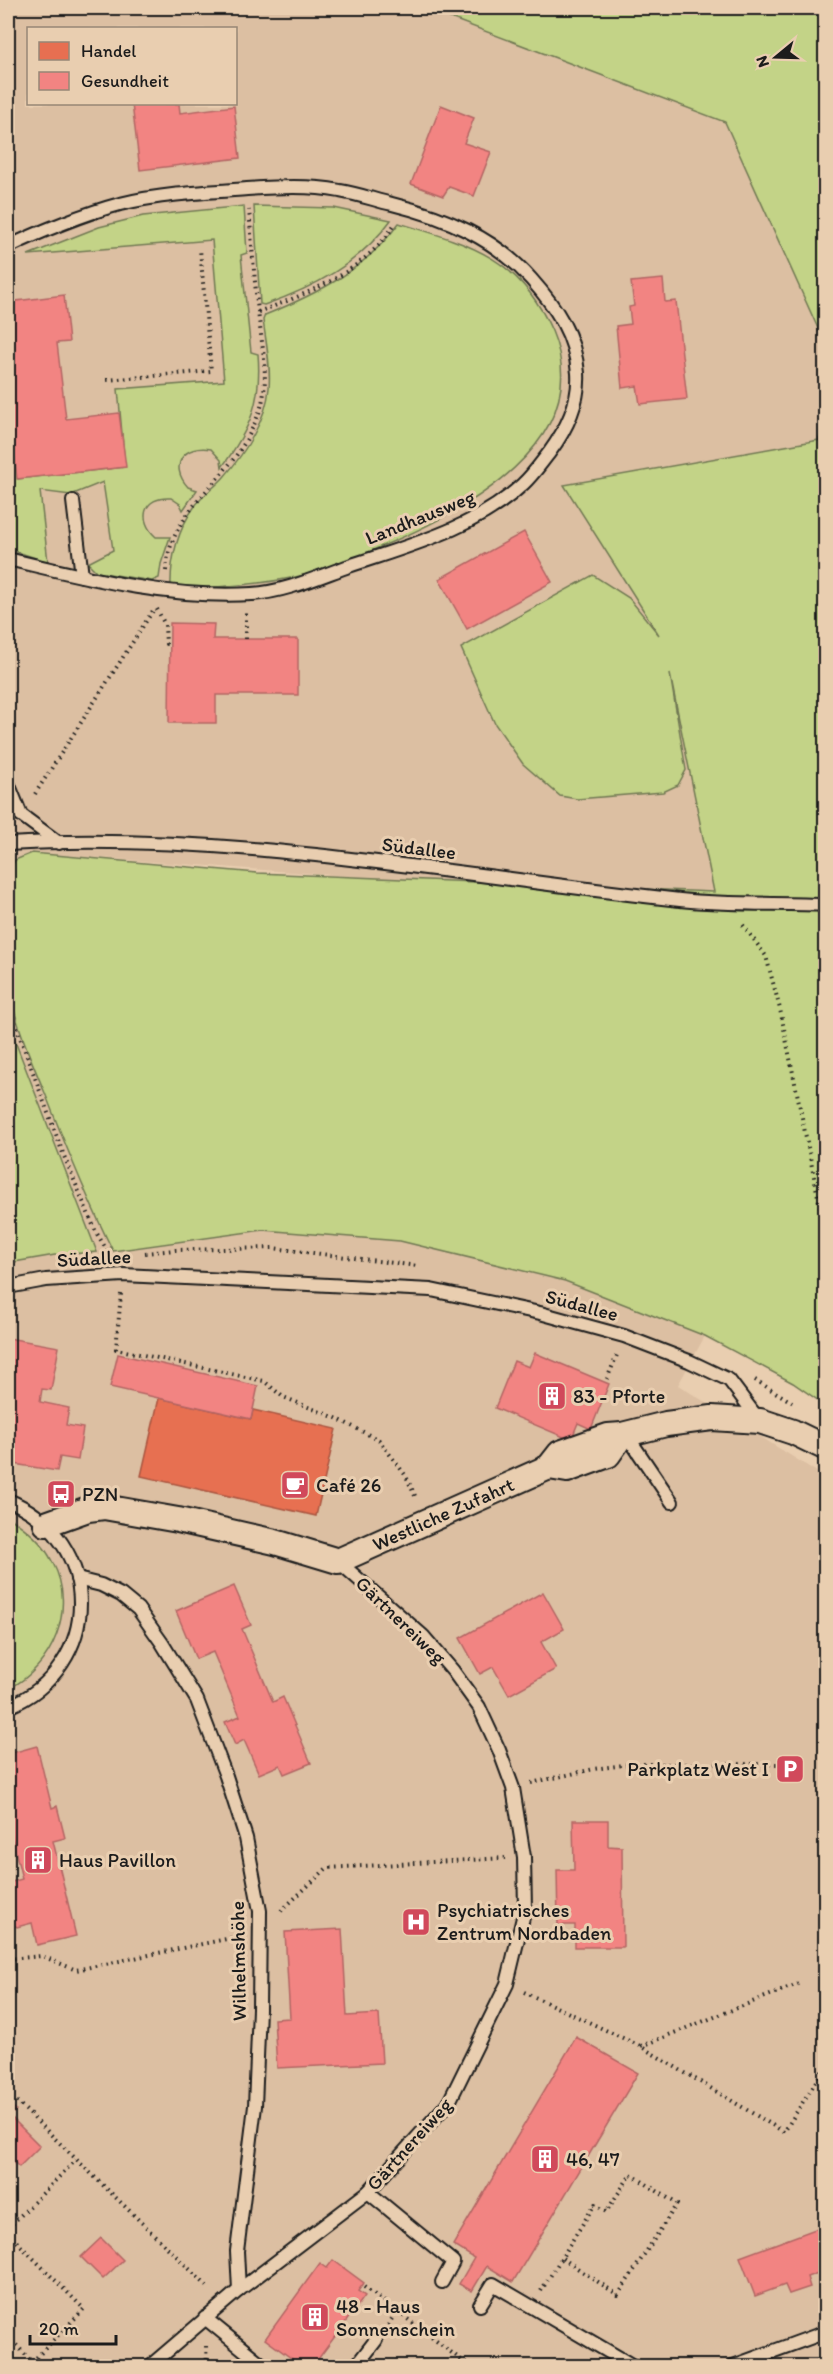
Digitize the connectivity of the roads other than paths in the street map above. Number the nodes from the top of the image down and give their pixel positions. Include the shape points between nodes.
1 (8, 247) edge
2 (73, 501) dead end
3 (8, 559) edge
4 (82, 576) junction
5 (8, 783) edge
6 (59, 843) junction
7 (8, 844) edge
8 (825, 905) edge
9 (8, 1287) edge
10 (760, 1421) junction
11 (624, 1434) junction
12 (825, 1448) edge
13 (8, 1500) edge
14 (672, 1502) dead end
15 (46, 1524) junction
16 (338, 1560) junction
17 (77, 1579) junction
18 (8, 1707) edge
19 (368, 2192) junction
20 (442, 2282) dead end
21 (239, 2290) junction
22 (480, 2305) dead end
23 (206, 2318) junction
24 (825, 2332) edge
25 (376, 2340) road end
26 (150, 2367) edge
27 (264, 2367) edge
28 (356, 2367) edge
29 (633, 2367) edge
30 (733, 2367) edge

1 - 4 lane, Landhausweg via 119,205 194,192 276,187 338,190 452,222 483,238 522,268 555,305 572,343 578,374 576,405 558,440 525,483 490,510 448,530 256,594 165,592
2 - 4 lane
3 - 4 lane, Landhausweg
5 - 6 lane via 21,815
6 - 7 lane, Südallee
6 - 8 lane, Südallee via 179,844 310,854 683,900
9 - 10 lane, Südallee via 46,1280 123,1275 431,1290 624,1336 729,1380
10 - 11 street, Westliche Zufahrt via 712,1418
10 - 12 street, Westliche Zufahrt
11 - 14 lane
11 - 16 street, Westliche Zufahrt via 560,1453 549,1467
13 - 15 lane
15 - 16 street, Gärtnereiweg via 104,1507 189,1522
15 - 17 lane via 67,1551
16 - 19 lane, Gärtnereiweg via 423,1636 479,1707 513,1788 524,1857 525,1909 507,1984 450,2102
17 - 18 lane via 79,1618 69,1653 46,1683
17 - 21 lane, Wilhelmshöhe via 121,1595 138,1610 162,1643 197,1700 246,1838 260,1911 259,2009 255,2106 237,2251
19 - 20 lane via 453,2262
19 - 21 lane, Gärtnereiweg
21 - 23 lane
22 - 29 lane via 493,2284
23 - 26 lane
23 - 27 lane
24 - 30 lane
25 - 28 lane

